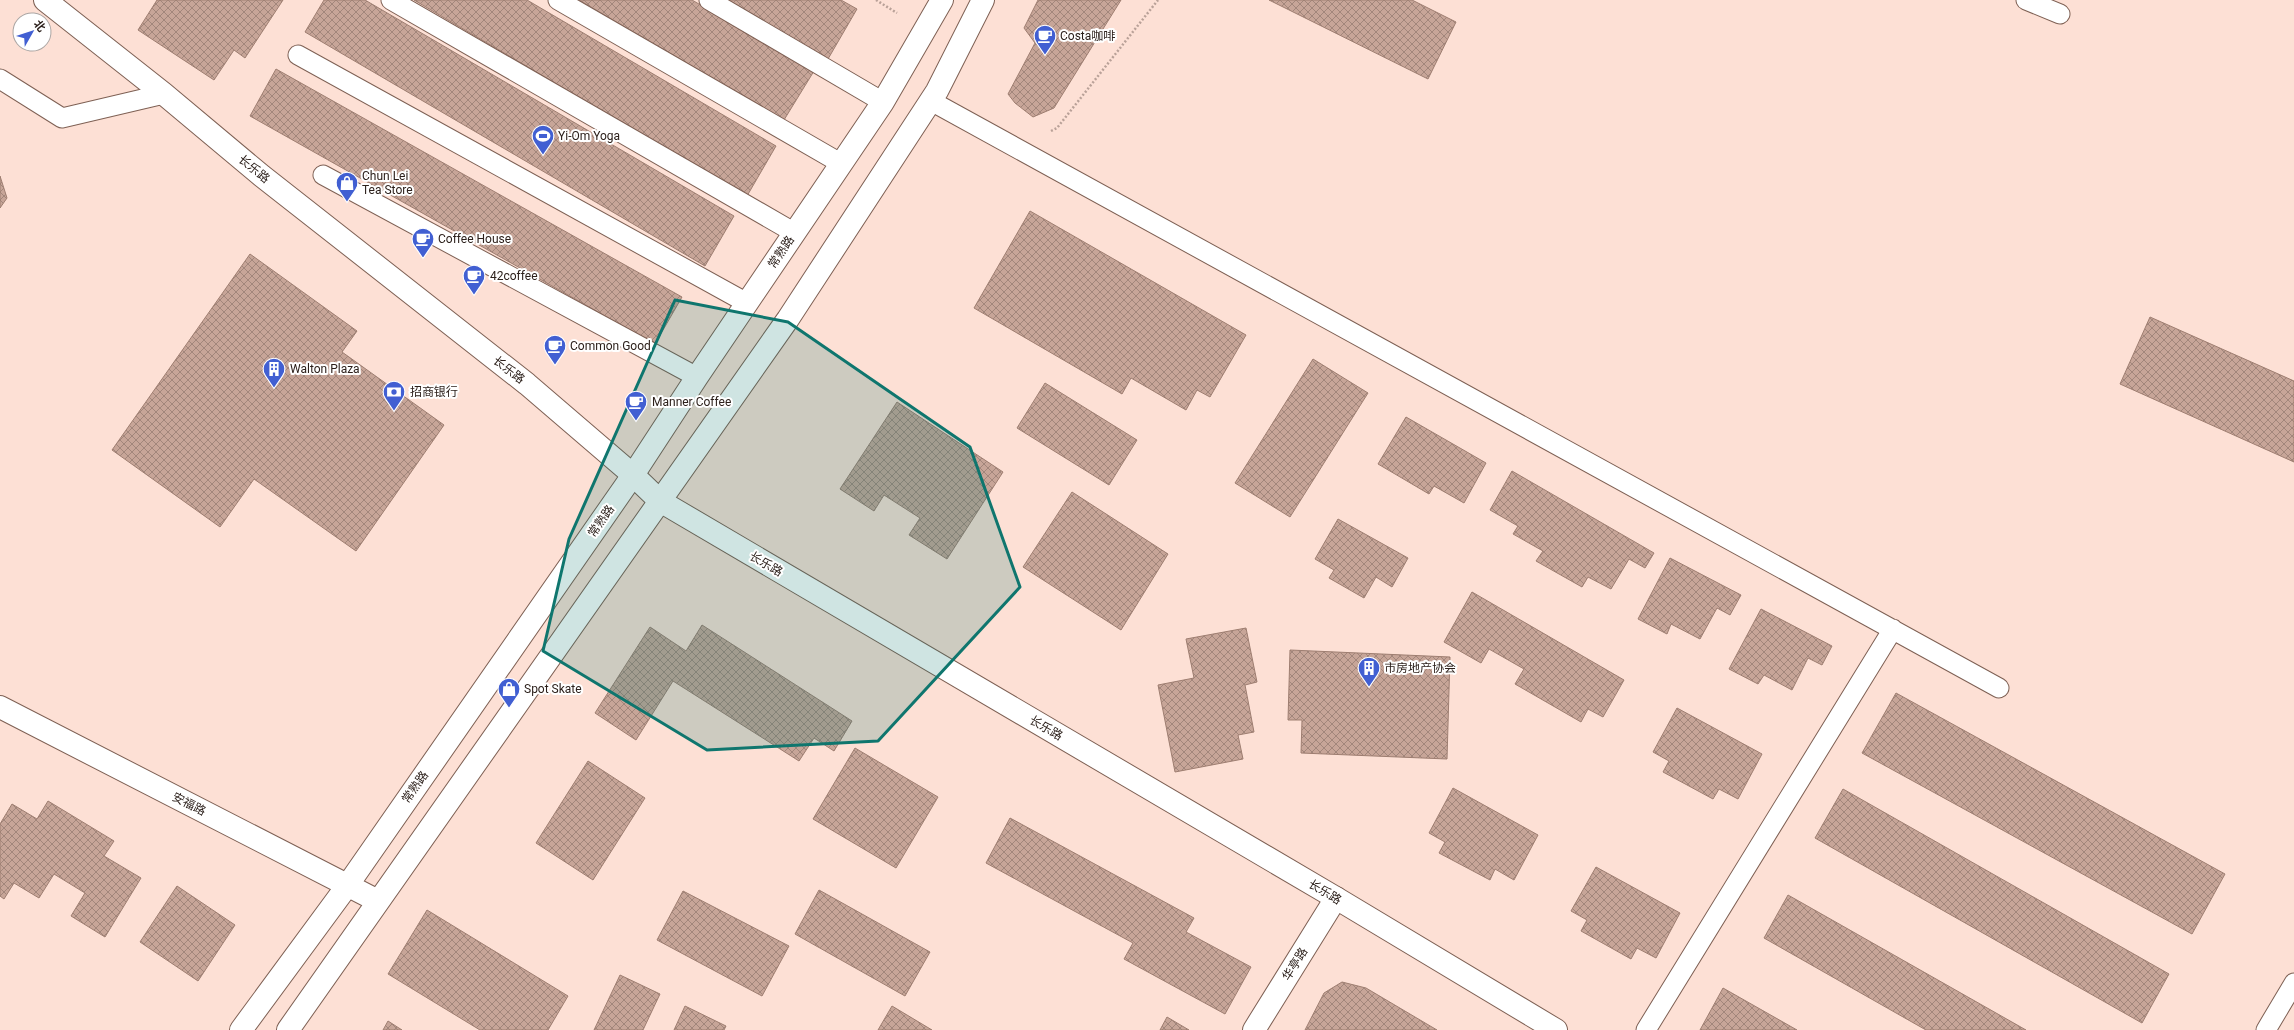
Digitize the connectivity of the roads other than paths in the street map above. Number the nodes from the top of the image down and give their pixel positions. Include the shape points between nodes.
1 (45, 0) edge
2 (391, 0) edge
3 (558, 0) edge
4 (709, 0) edge
5 (942, 0) edge
6 (983, 0) edge
7 (2026, 0) edge
8 (2060, 14) dead end
9 (298, 55) dead end
10 (0, 79) edge
11 (164, 94) junction
12 (931, 101) junction
13 (883, 102) junction
14 (842, 164) junction
15 (323, 175) dead end
16 (795, 233) junction
17 (747, 303) junction
18 (697, 377) junction
19 (633, 475) junction
20 (660, 501) junction
21 (1893, 629) junction
22 (1999, 688) dead end
23 (0, 706) edge
24 (347, 886) junction
25 (1336, 898) junction
26 (378, 901) junction
27 (2294, 983) edge
28 (241, 1030) edge
29 (288, 1030) edge
30 (1254, 1030) edge
31 (1556, 1030) edge
32 (1646, 1030) edge
33 (2266, 1030) edge

1 - 11 main road, 长乐路
2 - 16 lane
3 - 14 lane
4 - 13 lane
5 - 13 main road, 常熟路
6 - 12 main road
7 - 8 lane
9 - 17 lane
10 - 11 lane via 62,118
11 - 19 main road, 长乐路 via 262,176 527,384
12 - 20 main road via 788,319
12 - 21 lane
13 - 14 main road, 常熟路
14 - 16 main road, 常熟路
15 - 18 lane
16 - 17 main road, 常熟路
17 - 18 main road, 常熟路
18 - 19 main road, 常熟路
19 - 20 main road, 长乐路
19 - 24 main road, 常熟路
20 - 25 main road, 长乐路
20 - 26 main road
21 - 22 lane
21 - 32 lane
23 - 24 main road, 安福路
24 - 26 main road, 安福路
24 - 28 main road, 常熟路
25 - 30 main road, 华亭路
25 - 31 main road, 长乐路
26 - 29 main road
27 - 33 lane

